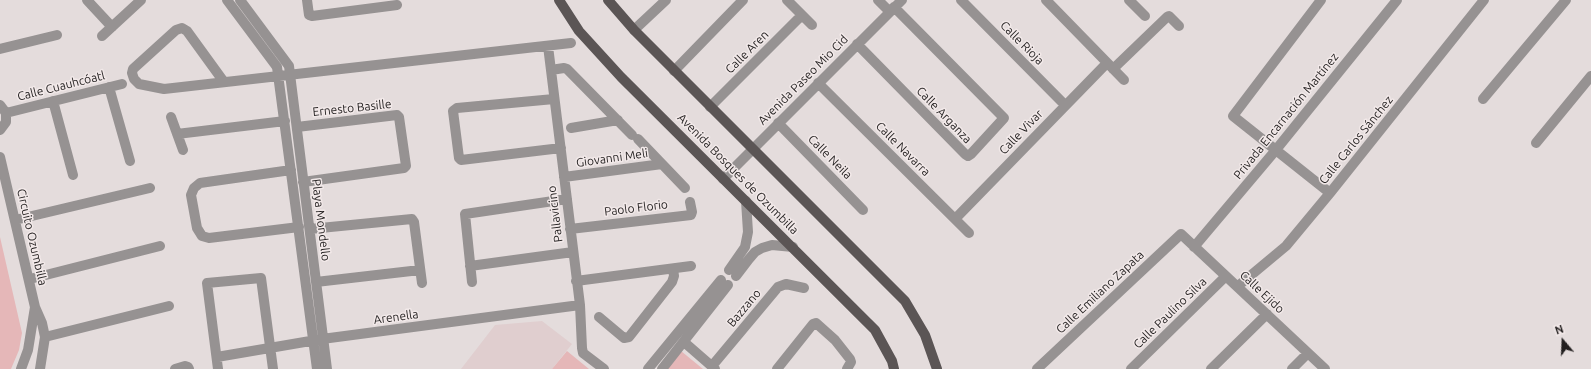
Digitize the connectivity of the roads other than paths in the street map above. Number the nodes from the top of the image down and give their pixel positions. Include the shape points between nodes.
1 (87, 0) edge
2 (140, 0) edge
3 (226, 0) edge
4 (240, 0) edge
5 (307, 0) edge
6 (559, 0) edge
7 (608, 0) edge
8 (666, 0) edge
9 (743, 0) edge
10 (787, 0) edge
11 (878, 0) edge
12 (902, 0) edge
13 (961, 0) edge
14 (1046, 0) edge
15 (1129, 0) edge
16 (1321, 0) edge
17 (1397, 0) edge
18 (1484, 0) edge
19 (1566, 0) edge
20 (391, 4) edge
21 (892, 10) junction
22 (802, 14) junction
23 (1145, 16) dead end
24 (812, 25) dead end
25 (1179, 26) dead end
26 (112, 27) junction
27 (634, 30) junction
28 (57, 36) dead end
29 (102, 36) dead end
30 (571, 43) dead end
31 (857, 44) junction
32 (548, 46) junction
33 (0, 49) edge
34 (1110, 66) junction
35 (551, 70) junction
36 (674, 71) junction
37 (291, 74) junction
38 (279, 76) junction
39 (1591, 76) edge
40 (1124, 80) dead end
41 (224, 82) junction
42 (122, 84) dead end
43 (818, 84) junction
44 (109, 87) junction
45 (554, 99) junction
46 (1483, 99) dead end
47 (53, 101) junction
48 (1065, 105) junction
49 (710, 107) junction
50 (3, 109) edge
51 (171, 117) dead end
52 (618, 120) junction
53 (285, 121) junction
54 (778, 123) junction
55 (297, 127) junction
56 (571, 128) dead end
57 (0, 130) edge
58 (177, 134) junction
59 (1536, 143) dead end
60 (560, 148) junction
61 (752, 149) junction
62 (183, 150) dead end
63 (1275, 151) junction
64 (0, 158) edge
65 (130, 161) dead end
66 (662, 164) junction
67 (291, 170) junction
68 (2, 171) edge
69 (73, 175) dead end
70 (564, 177) junction
71 (723, 179) junction
72 (303, 182) junction
73 (150, 188) dead end
74 (685, 188) dead end
75 (1330, 193) junction
76 (567, 199) junction
77 (746, 201) junction
78 (690, 202) dead end
79 (863, 210) dead end
80 (955, 219) junction
81 (15, 220) junction
82 (298, 227) junction
83 (570, 229) junction
84 (310, 230) junction
85 (969, 233) dead end
86 (1181, 234) joint
87 (160, 246) dead end
88 (793, 247) junction
89 (1194, 247) junction
90 (573, 252) junction
91 (739, 264) junction
92 (470, 266) junction
93 (691, 266) dead end
94 (673, 269) junction
95 (420, 270) junction
96 (732, 273) dead end
97 (1226, 276) junction
98 (30, 278) junction
99 (576, 281) junction
100 (316, 282) junction
101 (472, 282) dead end
102 (724, 282) dead end
103 (422, 283) dead end
104 (1238, 286) junction
105 (804, 288) dead end
106 (715, 294) junction
107 (580, 305) junction
108 (169, 306) dead end
109 (35, 307) junction
110 (1267, 314) junction
111 (599, 317) dead end
112 (45, 337) junction
113 (318, 340) junction
114 (684, 342) junction
115 (271, 349) junction
116 (1308, 353) junction
117 (217, 357) junction
118 (189, 368) edge
119 (713, 368) edge
120 (21, 369) edge
121 (40, 369) edge
122 (175, 369) edge
123 (218, 369) edge
124 (273, 369) edge
125 (317, 369) edge
126 (327, 369) edge
127 (604, 369) edge
128 (648, 369) edge
129 (662, 369) edge
130 (777, 369) edge
131 (846, 369) edge
132 (894, 369) edge
133 (937, 369) edge
134 (1037, 369) edge
135 (1131, 369) edge
136 (1211, 369) edge
137 (1292, 369) edge
138 (1325, 369) edge

1 - 26 street
2 - 26 street
3 - 38 street, Playa Mondello via 277,67
4 - 37 street, Playa Mondello via 290,66
5 - 20 street via 309,15 312,16
6 - 71 main road, Avenida Bosques de Ozumbilla via 584,37
7 - 27 main road
8 - 27 street
9 - 36 street
10 - 22 street
11 - 21 street, Calle Arganza
12 - 21 street, Avenida Paseo Mio Cid
13 - 48 street, Calle Rioja
14 - 34 street
15 - 23 street
16 - 63 street via 1234,116
17 - 63 street, Privada Encarnación Martínez
18 - 75 street, Calle Carlos Sánchez
19 - 46 street
21 - 31 street, Avenida Paseo Mio Cid
21 - 31 street, Calle Arganza via 1004,118 968,156
22 - 24 street
22 - 49 street, Calle Aren
25 - 34 street, Calle Vivar via 1167,17
26 - 29 street
27 - 36 main road
28 - 33 street
30 - 32 street
31 - 43 street, Avenida Paseo Mio Cid
32 - 35 street, Pallavicino
32 - 37 street
34 - 40 street
34 - 48 street, Calle Vivar
35 - 45 street, Pallavicino
35 - 52 street, Giovanni Meli via 567,69
36 - 49 main road
37 - 38 street
37 - 55 street, Playa Mondello
38 - 41 street
38 - 53 street, Playa Mondello
39 - 59 street
41 - 41 street via 182,28 176,30 133,69 132,73 139,84 164,89
42 - 44 street, Calle Cuauhcóatl
43 - 54 street, Avenida Paseo Mio Cid
43 - 80 street, Calle Navarra
44 - 47 street, Calle Cuauhcóatl
44 - 65 street
45 - 60 street, Pallavicino
45 - 60 street via 457,108 453,111 461,160
47 - 50 street, Calle Cuauhcóatl
47 - 69 street
48 - 80 street, Calle Vivar
49 - 61 main road
50 - 57 street via 6,122
51 - 58 street
52 - 56 street
52 - 66 street, Giovanni Meli
53 - 58 street
53 - 67 street, Playa Mondello
54 - 61 street, Avenida Paseo Mio Cid
54 - 79 street, Calle Neila
55 - 72 street, Playa Mondello
55 - 72 street, Ernesto Basille via 397,115 406,166
58 - 62 street
60 - 70 street, Pallavicino
61 - 71 street, Avenida Paseo Mio Cid
61 - 133 main road via 905,301 925,335
63 - 75 street
63 - 89 street, Privada Encarnación Martínez
64 - 68 street, Circuito Ozumbilla
66 - 70 street, Giovanni Meli
66 - 74 street, Giovanni Meli
67 - 82 street, Playa Mondello
67 - 82 street via 200,183 191,195 197,228 202,236 209,238
68 - 81 street, Circuito Ozumbilla
70 - 76 street, Pallavicino
71 - 77 main road, Avenida Bosques de Ozumbilla
72 - 84 street, Playa Mondello
73 - 81 street
75 - 104 street, Calle Carlos Sánchez via 1286,246
76 - 83 street, Pallavicino
76 - 92 street via 464,214
77 - 88 main road, Avenida Bosques de Ozumbilla
77 - 91 street via 748,232
78 - 83 street, Paolo Florio via 691,215
80 - 85 street, Calle Navarra
81 - 98 street, Circuito Ozumbilla
82 - 113 street, Playa Mondello
83 - 90 street, Pallavicino
84 - 95 street via 412,219
84 - 100 street, Playa Mondello
86 - 89 street, Calle Ejido
86 - 134 street, Calle Emiliano Zapata
87 - 98 street
88 - 91 street via 772,245 762,248
88 - 132 main road, Avenida Bosques de Ozumbilla via 875,330
89 - 97 street, Calle Ejido
90 - 92 street
90 - 99 street, Pallavicino
91 - 96 street
92 - 101 street
93 - 94 street
94 - 99 street
94 - 111 street via 672,282 629,337 624,338
95 - 100 street
95 - 103 street
97 - 104 street, Calle Ejido
97 - 135 street, Calle Paulino Silva
98 - 109 street, Circuito Ozumbilla
99 - 107 street, Pallavicino
100 - 113 street, Playa Mondello
102 - 106 street
104 - 110 street, Calle Ejido
105 - 119 street, Bazzano via 786,284 778,287
106 - 114 street
106 - 128 street
107 - 113 street, Arenella
107 - 127 street, Pallavicino via 583,353
108 - 112 street
109 - 112 street, Circuito Ozumbilla
109 - 120 street, Circuito Ozumbilla via 28,350
110 - 116 street, Calle Ejido
110 - 136 street
112 - 121 street, Circuito Ozumbilla
113 - 115 street, Arenella
113 - 125 street, Playa Mondello
113 - 126 street, Playa Mondello
114 - 119 street, Bazzano
114 - 129 street
115 - 117 street, Arenella
115 - 117 street via 261,278 207,282
115 - 124 street
116 - 137 street
116 - 138 street, Calle Ejido
117 - 123 street
118 - 122 street via 185,366
130 - 131 street via 816,323 835,340 850,359 851,362

